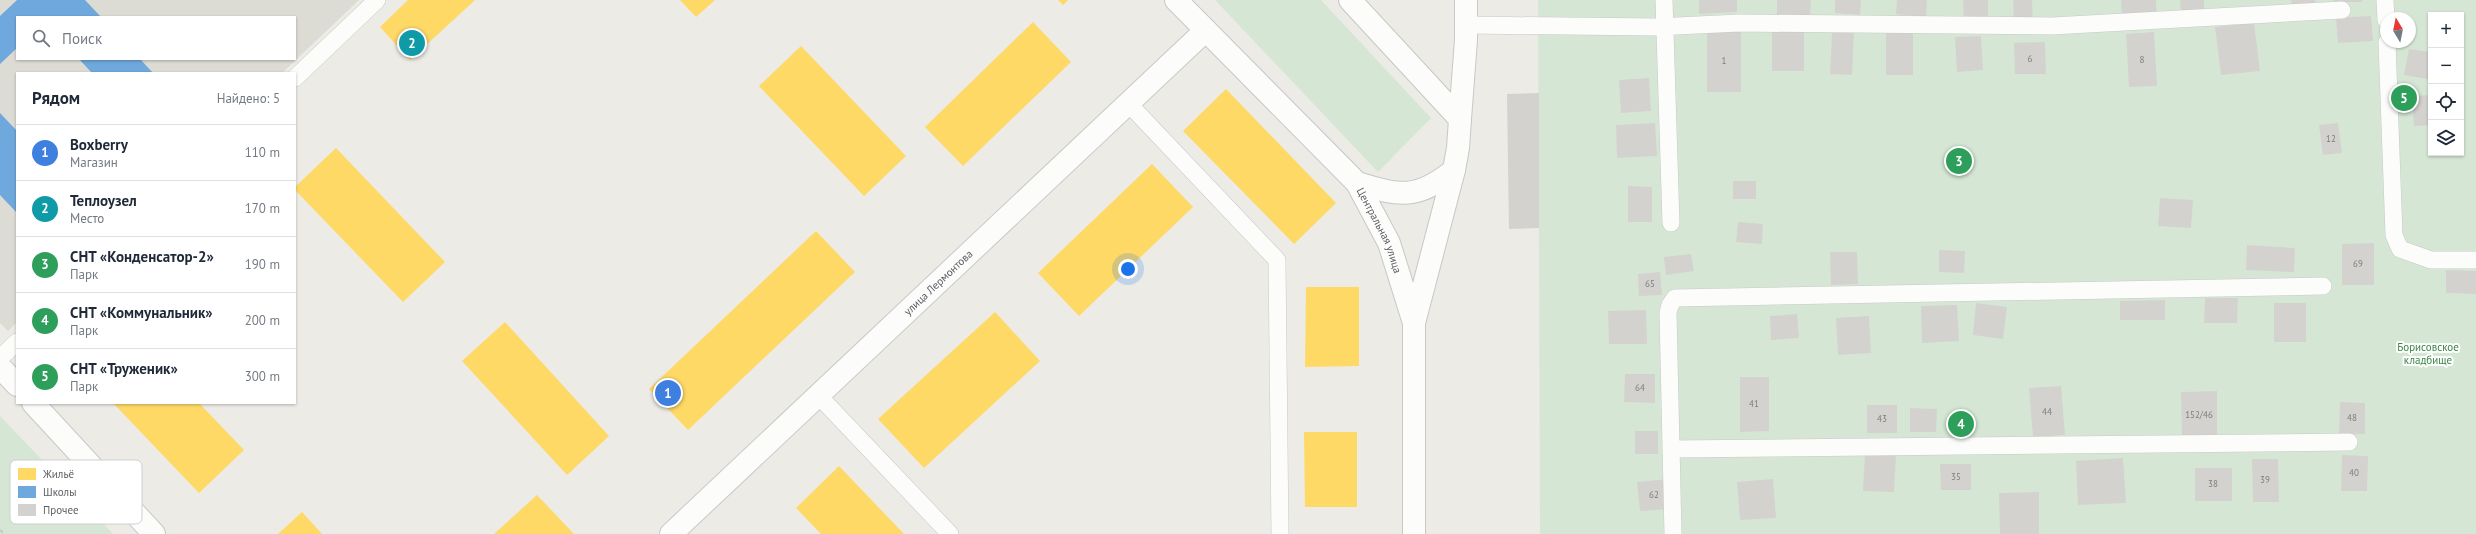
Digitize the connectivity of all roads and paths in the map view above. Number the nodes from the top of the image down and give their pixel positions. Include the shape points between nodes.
1 (377, 0) edge
2 (1176, 0) edge
3 (1350, 0) edge
4 (1466, 0) edge
5 (1664, 0) edge
6 (2385, 0) edge
7 (2342, 10) dead end
8 (2386, 12) edge
9 (1466, 25) junction
10 (1663, 26) junction
11 (1205, 31) junction
12 (2387, 48) edge
13 (296, 77) edge
14 (1128, 103) junction
15 (1460, 119) junction
16 (1454, 170) junction
17 (1357, 182) junction
18 (1672, 223) dead end
19 (2476, 260) edge
20 (2323, 286) dead end
21 (1414, 323) junction
22 (16, 343) edge
23 (0, 358) edge
24 (0, 367) edge
25 (16, 384) edge
26 (818, 396) junction
27 (34, 404) edge
28 (2349, 442) dead end
29 (1672, 448) junction
30 (86, 460) edge
31 (142, 521) edge
32 (0, 530) edge
33 (4, 534) edge
34 (154, 534) edge
35 (671, 534) edge
36 (950, 534) edge
37 (1280, 534) edge
38 (1414, 534) edge
39 (1674, 534) edge

1 - 13 lane
2 - 11 street, Центральная улица
3 - 15 street
4 - 9 street
5 - 10 lane
6 - 8 lane
7 - 10 lane via 2052,26 1740,23
9 - 10 lane
9 - 15 street
10 - 18 lane
11 - 14 street, улица Лермонтова
11 - 17 street, Центральная улица
12 - 19 lane via 2394,236 2400,248 2431,260
14 - 26 street, улица Лермонтова
14 - 37 lane via 1277,260
15 - 16 street
16 - 17 street via 1417,192 1391,194
16 - 21 street
17 - 21 street, Центральная улица via 1390,243
20 - 29 lane via 1675,298 1668,313
21 - 38 street, Центральная улица
22 - 23 lane
24 - 25 street
26 - 35 street, улица Лермонтова
26 - 36 lane
27 - 30 street
28 - 29 lane
29 - 39 lane
31 - 34 street
32 - 33 path

